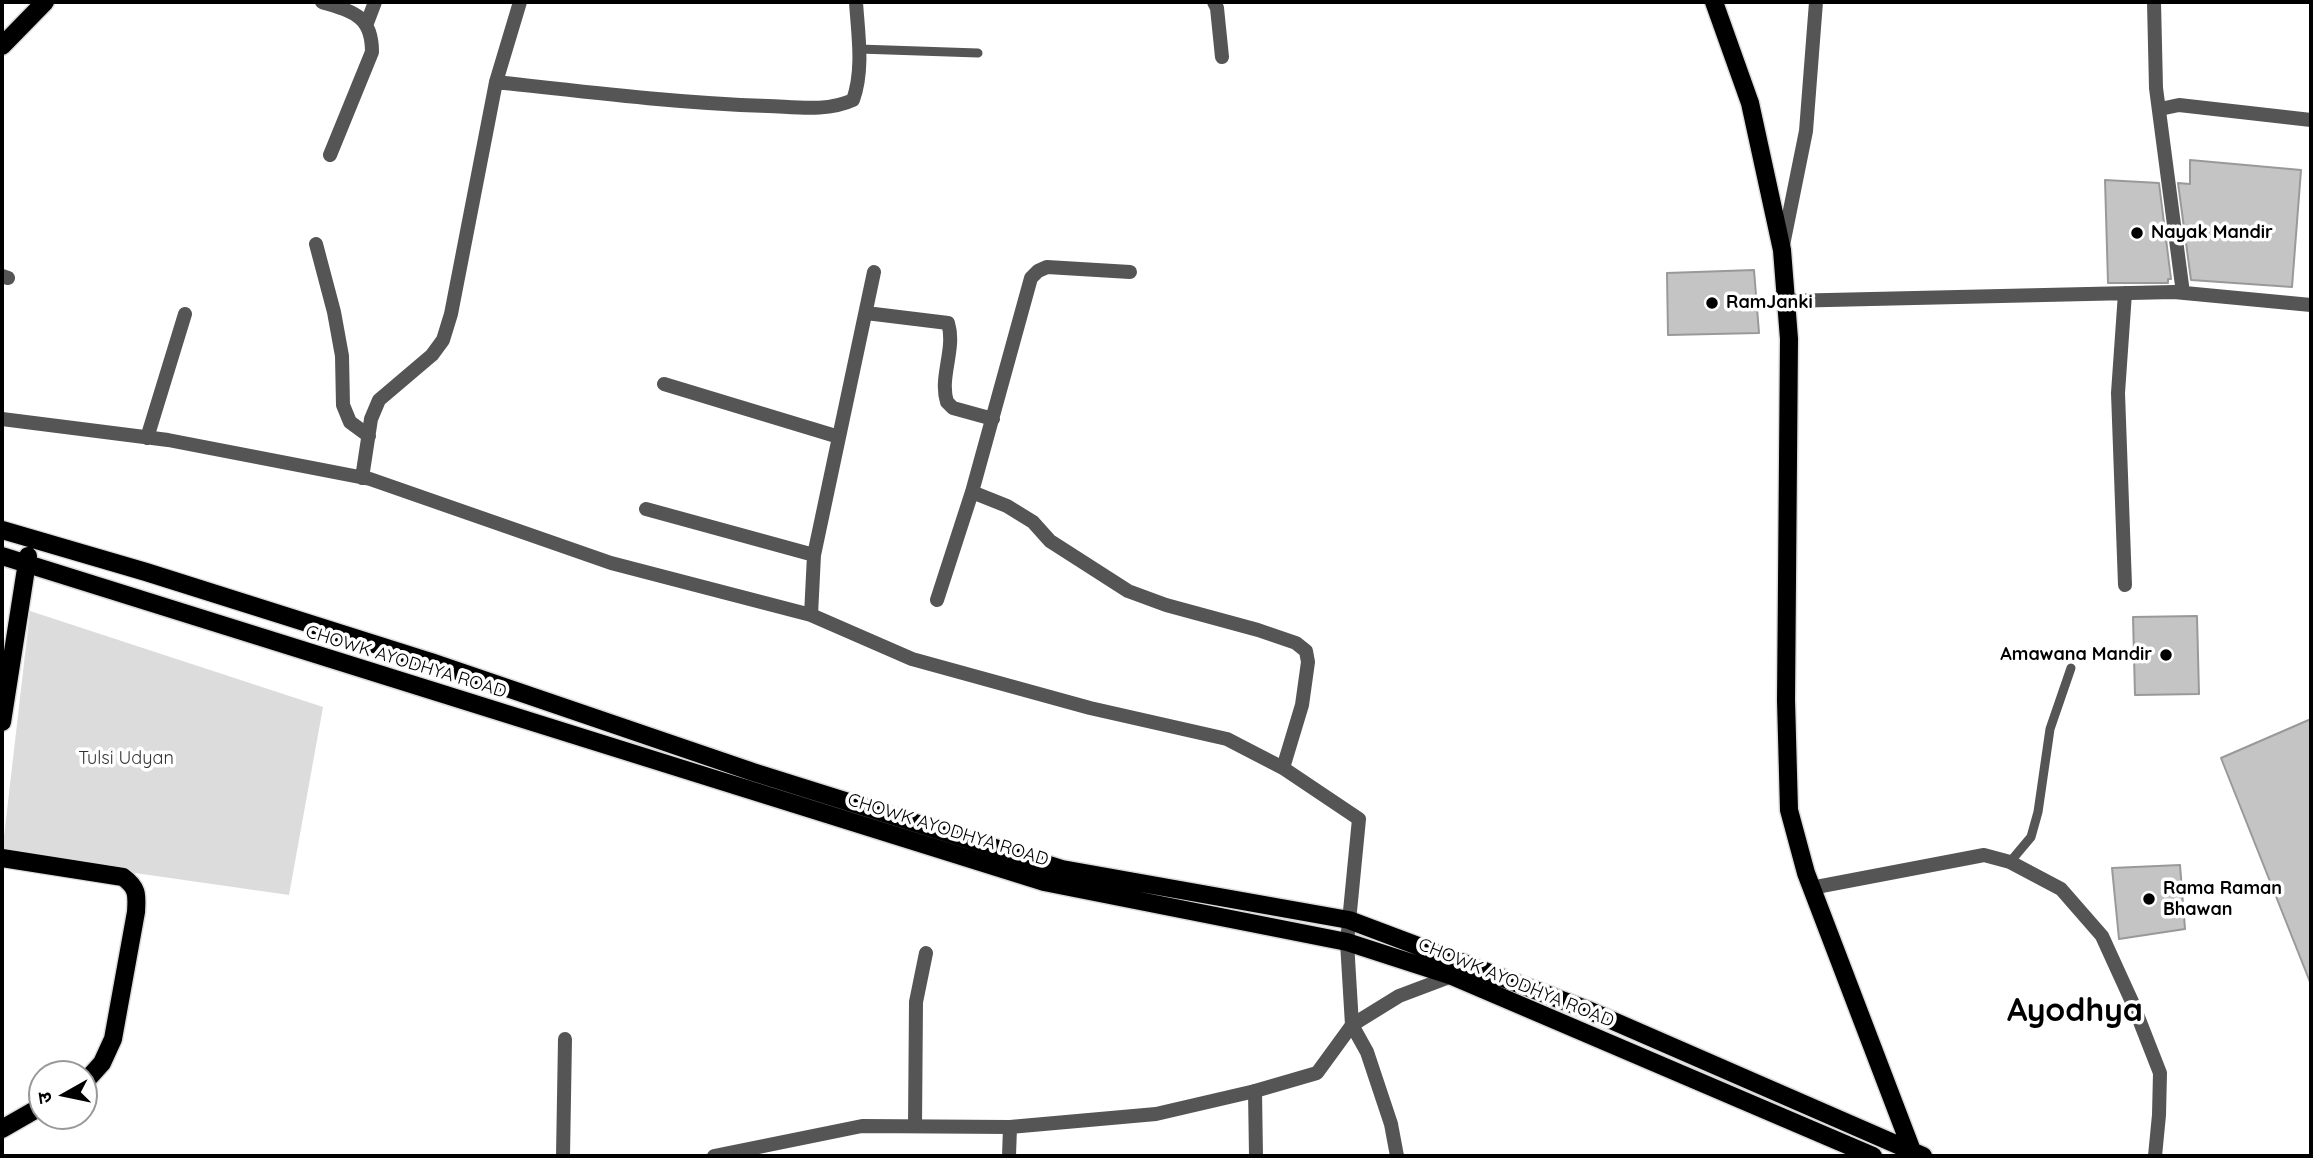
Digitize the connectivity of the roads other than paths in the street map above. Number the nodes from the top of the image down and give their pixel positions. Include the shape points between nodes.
1 (45, 2) edge
2 (322, 2) edge
3 (375, 2) edge
4 (520, 2) edge
5 (856, 2) edge
6 (1214, 2) edge
7 (1714, 2) edge
8 (1816, 2) edge
9 (2154, 2) edge
10 (367, 23) junction
11 (2, 46) edge
12 (859, 50) junction
13 (978, 53) dead end
14 (1222, 57) dead end
15 (496, 82) junction
16 (2160, 109) junction
17 (2311, 120) edge
18 (330, 155) dead end
19 (316, 244) dead end
20 (1782, 250) junction
21 (874, 272) dead end
22 (1129, 272) dead end
23 (2125, 293) junction
24 (2183, 293) junction
25 (1785, 301) junction
26 (2311, 305) edge
27 (866, 313) junction
28 (185, 314) dead end
29 (664, 384) dead end
30 (2, 419) edge
31 (993, 419) junction
32 (369, 436) junction
33 (839, 437) junction
34 (147, 438) junction
35 (362, 478) junction
36 (972, 492) junction
37 (646, 509) dead end
38 (2, 530) edge
39 (31, 538) junction
40 (814, 555) junction
41 (2, 556) edge
42 (26, 564) junction
43 (2125, 584) dead end
44 (937, 600) dead end
45 (811, 615) junction
46 (2071, 668) dead end
47 (2, 722) edge
48 (1283, 768) junction
49 (2, 858) edge
50 (2010, 862) junction
51 (1811, 888) junction
52 (1349, 920) junction
53 (1347, 942) junction
54 (926, 953) dead end
55 (1452, 976) junction
56 (1352, 1025) junction
57 (565, 1039) dead end
58 (98, 1067) edge
59 (1255, 1091) junction
60 (28, 1114) edge
61 (915, 1126) junction
62 (1010, 1127) junction
63 (2, 1129) edge
64 (1916, 1155) edge
65 (564, 1156) edge
66 (714, 1156) edge
67 (1009, 1156) edge
68 (1256, 1156) edge
69 (1396, 1156) edge
70 (1873, 1156) edge
71 (2155, 1156) edge

1 - 11 main road
2 - 10 street via 353,12
3 - 10 street
4 - 15 street
5 - 12 street
6 - 14 street
7 - 20 main road via 1750,103
8 - 20 street via 1806,131
9 - 16 street
10 - 18 street via 372,52
12 - 13 lane
12 - 15 street via 853,100 821,108 699,104
15 - 32 street via 443,340 379,400
16 - 17 street via 2179,105
16 - 24 street
19 - 32 street via 342,356 343,404 350,422
20 - 25 main road
21 - 27 street
22 - 31 street via 1047,267 1031,278
23 - 24 street
23 - 25 street
23 - 43 street via 2118,393
24 - 26 street
25 - 51 main road via 1789,339 1789,810
27 - 31 street via 948,323 947,402 953,408
27 - 33 street
28 - 34 street
29 - 33 street
30 - 34 street
31 - 36 street
32 - 35 street
33 - 40 street
34 - 35 street
35 - 45 street via 611,563
36 - 44 street
36 - 48 street via 1033,522 1050,541 1128,592 1258,630 1306,651 1302,705
37 - 40 street
38 - 39 main road
39 - 42 main road
39 - 52 main road via 431,662 753,772 1062,869
40 - 45 street
41 - 42 main road, CHOWK AYODHYA ROAD
42 - 47 main road
42 - 53 main road, CHOWK AYODHYA ROAD via 1044,882
45 - 48 street via 912,659 1090,708 1227,738
46 - 50 lane via 2050,729 2031,837
48 - 52 street via 1359,820
49 - 58 main road via 123,877 133,884 136,912 113,1039
50 - 51 street via 1984,855
50 - 71 street via 2061,888 2102,936 2160,1073
51 - 64 main road
52 - 53 street
52 - 64 main road via 1588,1010
53 - 55 main road, CHOWK AYODHYA ROAD
53 - 56 street
54 - 61 street via 916,1002
55 - 56 street via 1399,996
55 - 70 main road, CHOWK AYODHYA ROAD
56 - 59 street via 1317,1073
56 - 69 street via 1367,1052 1391,1124
57 - 65 street
59 - 62 street via 1156,1114
59 - 68 street
60 - 63 main road
61 - 62 street
61 - 66 street via 862,1126
62 - 67 street

